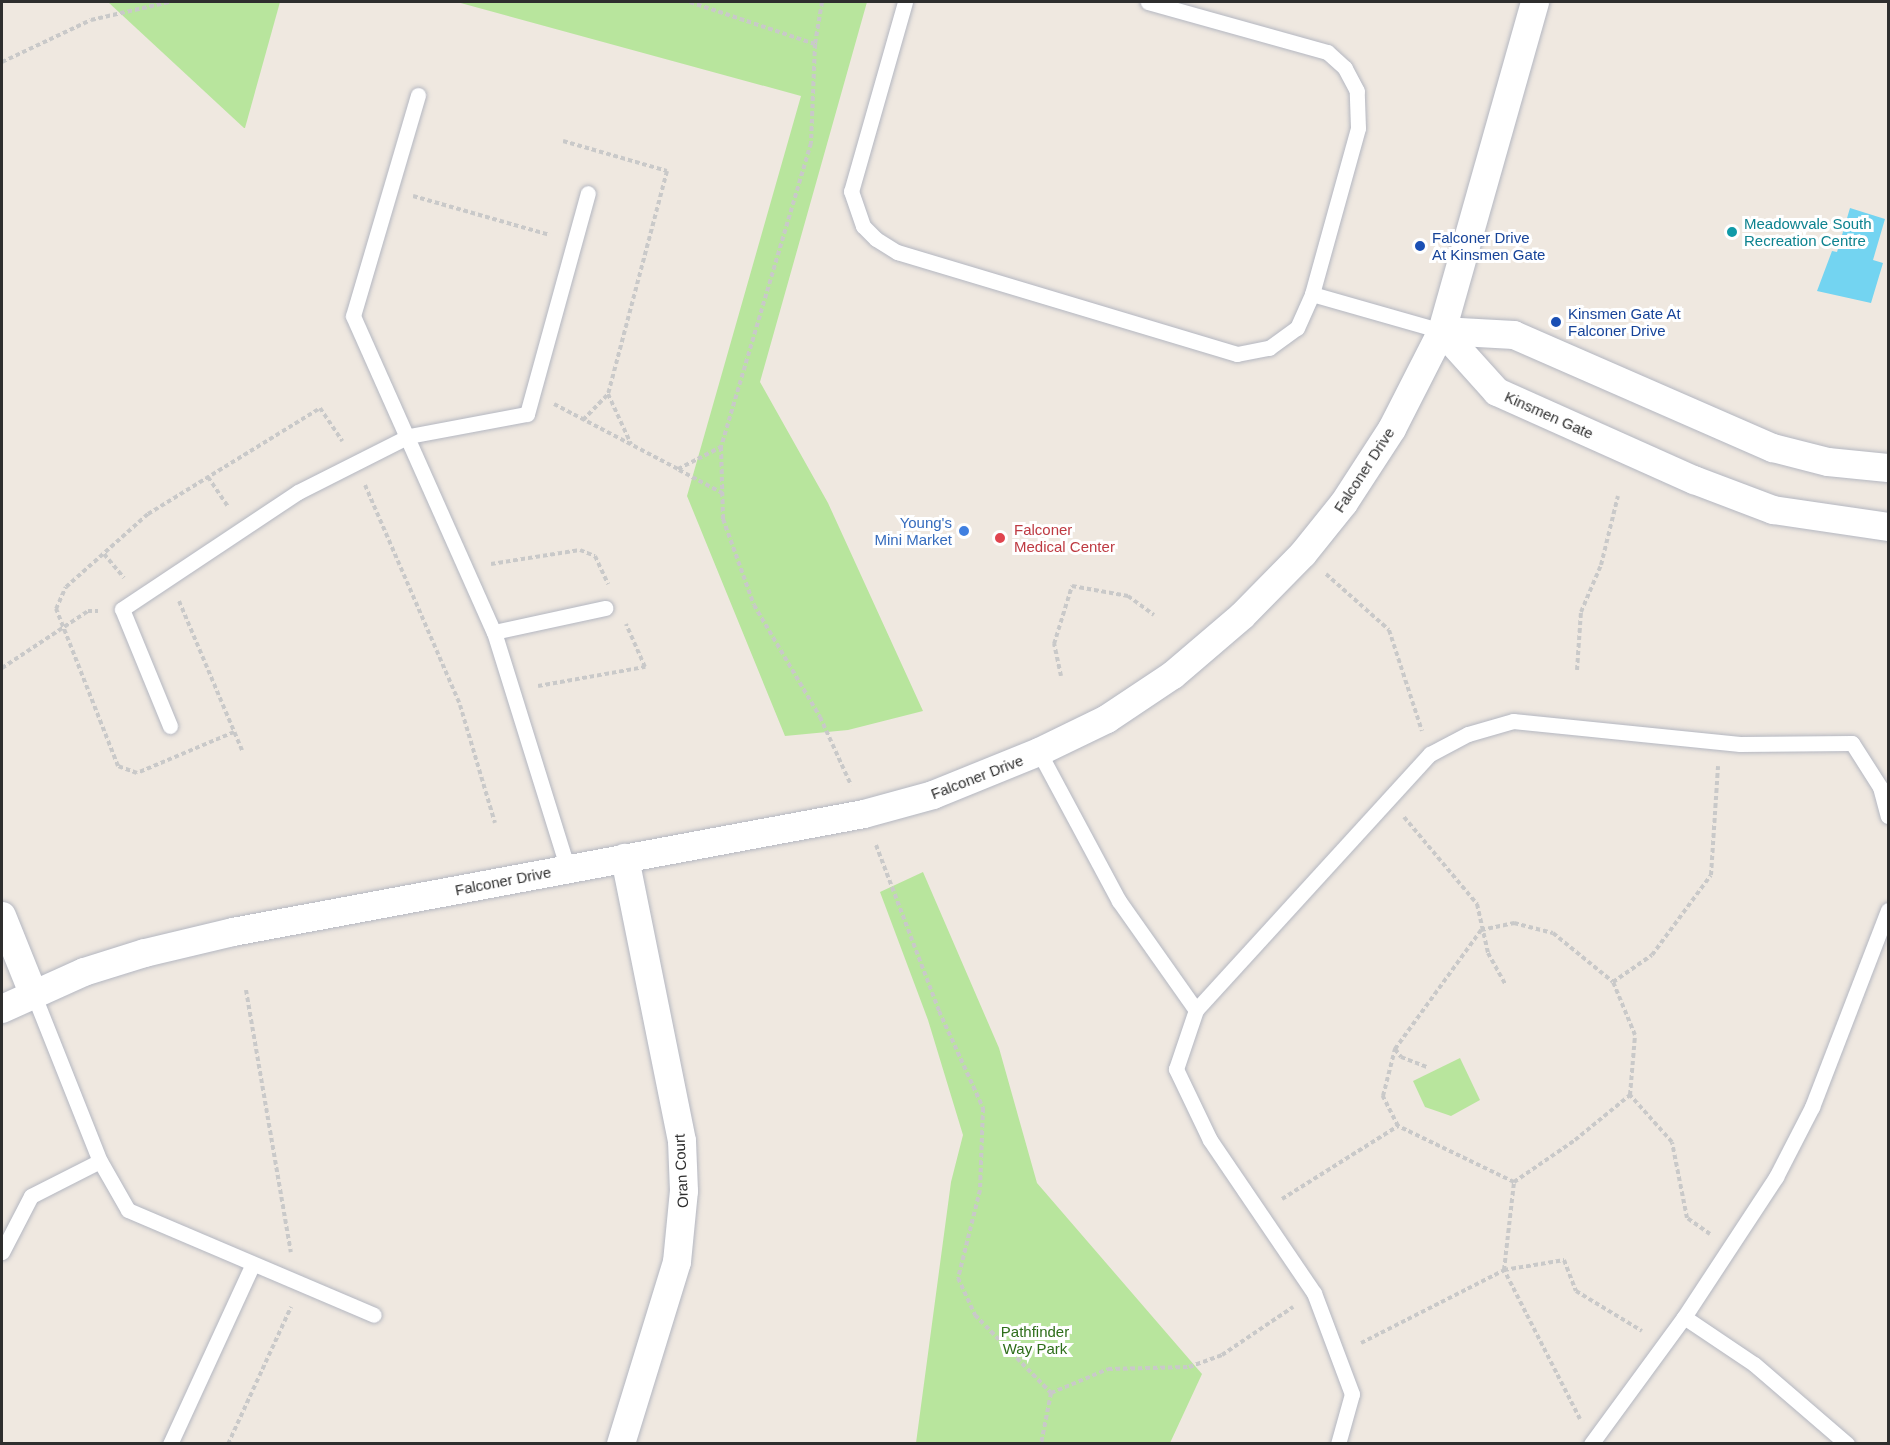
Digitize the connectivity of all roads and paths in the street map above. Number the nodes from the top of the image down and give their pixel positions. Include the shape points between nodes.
1 (170, 2) edge
2 (690, 2) edge
3 (822, 2) edge
4 (905, 2) edge
5 (1148, 2) edge
6 (1535, 2) edge
7 (815, 44) junction
8 (2, 62) edge
9 (418, 95) dead end
10 (563, 141) dead end
11 (390, 189) junction
12 (588, 193) dead end
13 (577, 243) junction
14 (1312, 294) junction
15 (1442, 331) junction
16 (534, 393) junction
17 (608, 394) junction
18 (583, 420) junction
19 (409, 436) junction
20 (632, 445) junction
21 (721, 447) junction
22 (356, 462) junction
23 (1888, 468) edge
24 (678, 469) junction
25 (208, 477) dead end
26 (723, 494) junction
27 (1618, 496) dead end
28 (1888, 527) edge
29 (243, 528) junction
30 (1303, 554) junction
31 (169, 578) junction
32 (605, 608) dead end
33 (122, 609) junction
34 (1154, 615) dead end
35 (494, 632) junction
36 (2, 669) edge
37 (1577, 670) dead end
38 (1061, 676) dead end
39 (170, 726) dead end
40 (1719, 741) junction
41 (242, 750) dead end
42 (1039, 752) junction
43 (1430, 754) junction
44 (1389, 799) junction
45 (864, 814) junction
46 (1888, 816) edge
47 (495, 823) dead end
48 (625, 858) junction
49 (568, 869) junction
50 (1888, 910) edge
51 (2, 916) edge
52 (1481, 930) junction
53 (1613, 982) junction
54 (1506, 985) dead end
55 (246, 990) dead end
56 (33, 993) junction
57 (2, 1009) edge
58 (1196, 1010) junction
59 (1395, 1048) junction
60 (1426, 1067) dead end
61 (1630, 1095) junction
62 (1398, 1126) junction
63 (100, 1161) junction
64 (1514, 1182) junction
65 (1258, 1214) junction
66 (1728, 1246) junction
67 (2, 1252) edge
68 (252, 1266) junction
69 (1504, 1270) junction
70 (296, 1283) junction
71 (1314, 1293) junction
72 (374, 1315) dead end
73 (1684, 1317) junction
74 (1663, 1344) junction
75 (1338, 1355) junction
76 (1051, 1393) junction
77 (171, 1443) edge
78 (228, 1443) edge
79 (621, 1443) edge
80 (1041, 1443) edge
81 (1338, 1443) edge
82 (1591, 1443) edge
83 (1847, 1443) edge

1 - 8 path via 91,20
2 - 7 path
3 - 7 path
4 - 14 lane via 851,192 863,226 876,239 897,252 1237,354 1282,343 1297,328
5 - 14 lane via 1327,52 1346,68 1357,91 1358,128
6 - 15 street, Falconer Drive
7 - 21 path via 811,143
9 - 11 lane
10 - 17 path via 667,171
11 - 13 path
11 - 19 lane via 353,316
12 - 13 lane
13 - 16 lane
14 - 15 lane
15 - 23 street via 1514,335 1773,448 1828,462
15 - 28 street, Kinsmen Gate via 1497,392 1694,480 1773,510
15 - 30 street, Falconer Drive via 1392,429 1344,503
16 - 18 path
16 - 19 lane via 527,414
17 - 18 path
17 - 20 path
18 - 20 path
19 - 22 lane
19 - 35 lane
20 - 24 path
21 - 24 path
21 - 26 path
22 - 29 lane via 298,492
22 - 47 path via 460,705
24 - 26 path
25 - 29 path
26 - 45 path via 723,519 754,605 820,717
27 - 37 path via 1601,565 1581,612
29 - 31 lane
30 - 42 street, Falconer Drive via 1242,616 1173,675 1107,718
30 - 43 path via 1389,630
31 - 33 lane
31 - 41 path
32 - 35 lane
33 - 36 path via 88,611
33 - 39 lane
34 - 38 path via 1128,596 1072,586 1054,644
35 - 49 lane
40 - 43 lane via 1514,721 1468,734
40 - 46 lane via 1852,743 1880,787
40 - 53 path via 1711,874 1652,955
42 - 45 street, Falconer Drive via 933,795
42 - 58 lane via 1119,901
43 - 44 lane
44 - 52 path via 1477,904
44 - 58 lane
45 - 48 street, Falconer Drive
45 - 76 path via 939,1011 983,1108 980,1190 958,1278 975,1315
48 - 49 street, Falconer Drive
48 - 79 street, Oran Court via 682,1141 684,1191 677,1262
49 - 56 street, Falconer Drive via 145,952
50 - 66 lane via 1812,1107 1776,1177
51 - 56 street
52 - 53 path via 1514,923 1554,933
52 - 54 path via 1488,953
52 - 59 path
53 - 61 path via 1635,1035
55 - 70 path
56 - 57 street, Falconer Drive
56 - 63 lane
58 - 65 lane via 1176,1069 1210,1140
59 - 60 path via 1401,1057
59 - 62 path via 1383,1096
61 - 64 path
61 - 66 path via 1672,1142 1688,1218
62 - 64 path
62 - 65 path
63 - 67 lane via 32,1196
63 - 68 lane via 128,1210
64 - 69 path
65 - 71 lane
66 - 73 lane
68 - 70 lane
68 - 77 lane
69 - 74 path via 1564,1260 1576,1291
69 - 75 path
69 - 82 path
70 - 72 lane
70 - 78 path via 290,1312
71 - 75 lane
71 - 76 path via 1222,1355 1189,1367 1108,1369
73 - 74 lane
73 - 83 lane via 1754,1364
74 - 82 lane
75 - 81 lane via 1352,1394
76 - 80 path

